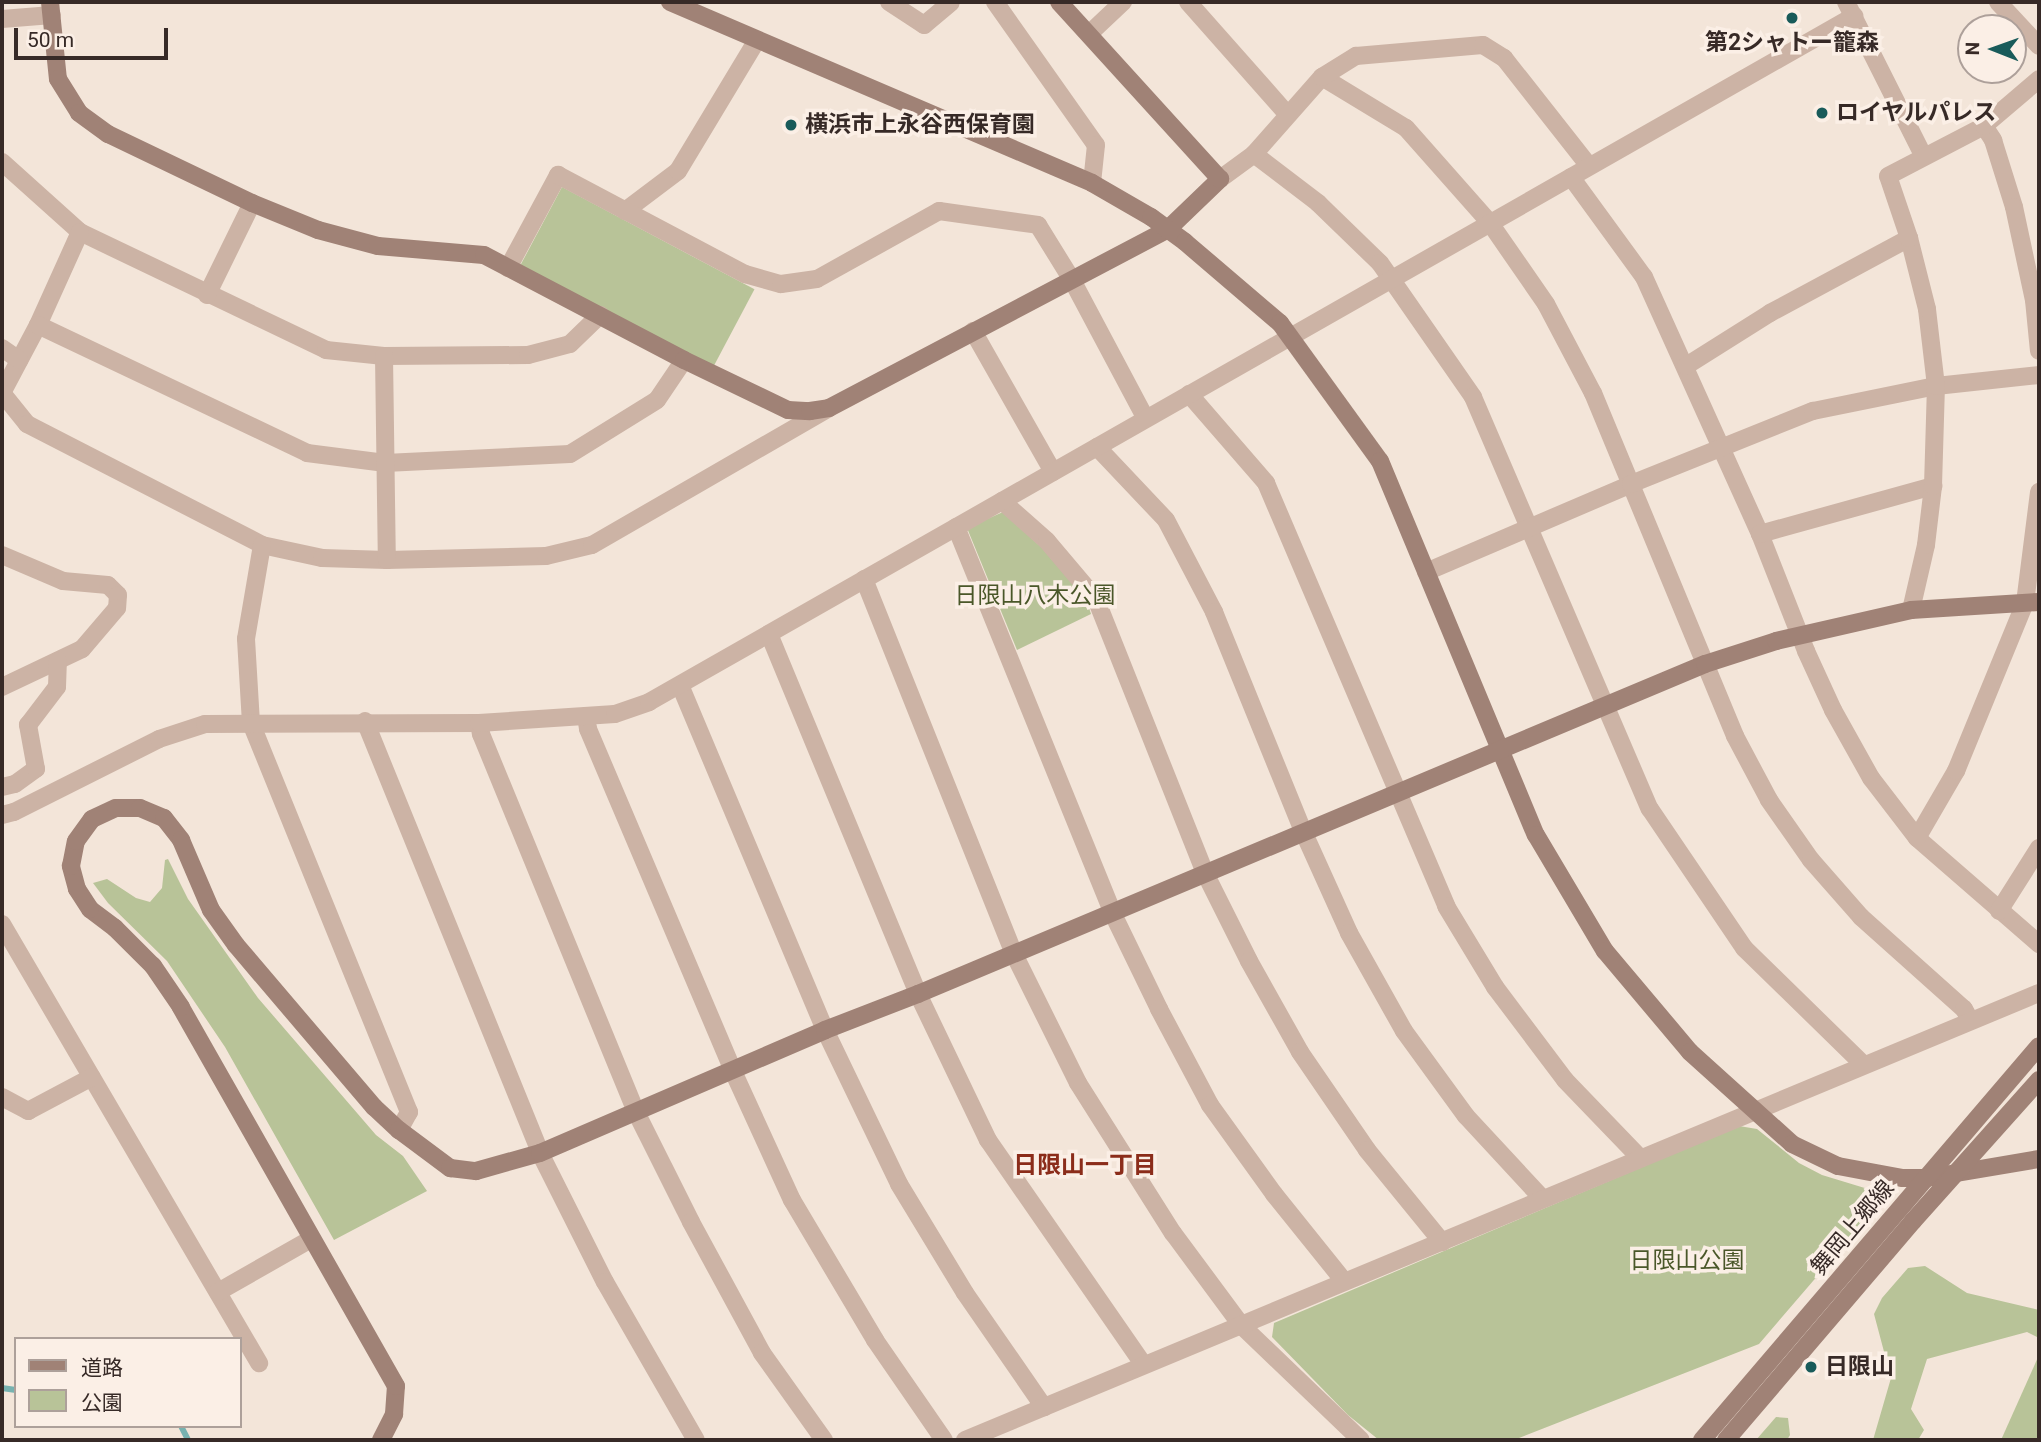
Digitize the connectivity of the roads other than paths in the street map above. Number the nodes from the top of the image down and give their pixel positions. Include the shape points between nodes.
1 (670, 2) edge
2 (889, 2) edge
3 (951, 2) edge
4 (995, 2) edge
5 (1059, 2) edge
6 (1123, 2) edge
7 (1188, 2) edge
8 (1998, 2) edge
9 (51, 8) edge
10 (1850, 9) edge
11 (2, 19) edge
12 (1089, 34) junction
13 (757, 40) junction
14 (2039, 46) edge
15 (1322, 77) junction
16 (2039, 79) edge
17 (1287, 114) junction
18 (1983, 126) junction
19 (1254, 154) junction
20 (1923, 155) junction
21 (2, 162) edge
22 (1589, 166) junction
23 (1571, 177) junction
24 (1220, 179) junction
25 (1092, 183) junction
26 (252, 203) junction
27 (625, 211) junction
28 (1490, 223) junction
29 (1167, 230) junction
30 (80, 232) junction
31 (1909, 238) junction
32 (508, 268) junction
33 (1072, 280) junction
34 (1393, 280) junction
35 (207, 295) junction
36 (600, 315) junction
37 (38, 325) junction
38 (973, 331) junction
39 (1292, 336) junction
40 (2, 348) edge
41 (2039, 351) edge
42 (384, 356) junction
43 (19, 360) junction
44 (684, 360) junction
45 (1686, 366) junction
46 (2039, 375) edge
47 (1936, 386) junction
48 (1189, 394) junction
49 (829, 408) junction
50 (1146, 419) junction
51 (1097, 447) junction
52 (1721, 449) junction
53 (385, 463) junction
54 (1053, 472) junction
55 (1631, 484) junction
56 (1933, 486) junction
57 (2039, 492) edge
58 (1002, 500) junction
59 (956, 527) junction
60 (1530, 529) junction
61 (1760, 534) junction
62 (262, 545) junction
63 (2, 555) edge
64 (387, 560) junction
65 (1426, 572) junction
66 (864, 579) junction
67 (2032, 602) edge
68 (1911, 610) junction
69 (769, 634) junction
70 (1799, 636) junction
71 (58, 661) junction
72 (1705, 664) junction
73 (680, 685) junction
74 (2, 687) edge
75 (1605, 706) junction
76 (586, 716) junction
77 (365, 721) junction
78 (251, 723) junction
79 (479, 723) junction
80 (1501, 750) junction
81 (2, 787) edge
82 (1398, 791) junction
83 (2, 815) edge
84 (1303, 831) junction
85 (1917, 838) junction
86 (2039, 848) edge
87 (1205, 873) junction
88 (1999, 911) junction
89 (1112, 912) junction
90 (2, 924) edge
91 (2039, 944) edge
92 (1013, 952) junction
93 (2039, 993) edge
94 (918, 994) junction
95 (1970, 1020) junction
96 (825, 1030) junction
97 (2039, 1045) edge
98 (1863, 1064) junction
99 (732, 1069) junction
100 (92, 1077) junction
101 (2039, 1080) edge
102 (2, 1097) edge
103 (635, 1110) junction
104 (1754, 1110) junction
105 (399, 1130) junction
106 (540, 1153) junction
107 (1640, 1158) junction
108 (2039, 1159) edge
109 (1954, 1174) junction
110 (1927, 1178) junction
111 (1542, 1198) junction
112 (311, 1239) junction
113 (1442, 1242) junction
114 (1344, 1281) junction
115 (218, 1292) junction
116 (1241, 1325) junction
117 (259, 1363) dead end
118 (1143, 1364) junction
119 (1044, 1407) junction
120 (381, 1440) edge
121 (696, 1440) edge
122 (824, 1440) edge
123 (944, 1440) edge
124 (965, 1440) edge
125 (1361, 1440) edge
126 (1703, 1440) edge
127 (1726, 1440) edge

1 - 13 street
2 - 3 street via 924,24
4 - 25 street via 1096,145
5 - 12 street
6 - 12 street
7 - 17 street
8 - 14 street
9 - 11 street
9 - 26 street via 58,79 79,113 107,134
10 - 20 street
10 - 22 street
12 - 24 street
13 - 25 street
13 - 27 street via 678,171
15 - 17 street
15 - 22 street via 1356,56 1483,45 1504,58
15 - 28 street via 1406,128
16 - 18 street
17 - 19 street
18 - 20 street
18 - 41 street via 1993,140 2014,207 2034,300
19 - 24 street
19 - 34 street via 1318,203
20 - 31 street via 1888,176
21 - 30 street
22 - 23 street
23 - 28 street
23 - 45 street via 1644,277
24 - 29 street
25 - 29 street
26 - 32 street via 317,230 378,246 484,255
26 - 35 street
27 - 32 street via 558,175
27 - 33 street via 745,274 781,284 817,279 939,211 1038,225
28 - 34 street
28 - 55 street via 1546,304 1593,393
29 - 33 street
29 - 39 street
30 - 35 street
30 - 37 street
31 - 45 street via 1770,313
31 - 47 street via 1927,309
32 - 36 street
33 - 38 street
33 - 50 street
34 - 39 street
34 - 60 street via 1473,397
35 - 42 street via 326,350
36 - 42 street via 570,344 528,355
36 - 44 street
37 - 43 street
37 - 53 street via 307,453
38 - 49 street
38 - 54 street
39 - 48 street
39 - 65 street via 1380,461
40 - 43 street
42 - 53 street
43 - 62 street via 2,393 27,424
44 - 49 street via 788,410
44 - 53 street via 657,400 570,454
45 - 52 street
46 - 47 street
47 - 52 street via 1813,411
47 - 56 street
48 - 50 street
48 - 82 street via 1266,483
49 - 64 street via 592,545 546,556
50 - 51 street
51 - 54 street
51 - 84 street via 1166,520 1214,612
52 - 55 street
52 - 61 street
53 - 64 street
54 - 58 street
55 - 60 street
55 - 72 street
56 - 61 street
56 - 68 street
57 - 67 street
58 - 59 street
58 - 87 street via 1047,541 1096,599
59 - 66 street
59 - 89 street
60 - 65 street
60 - 75 street
61 - 70 street
62 - 64 street via 323,558
62 - 78 street via 246,639
63 - 71 street via 63,581 108,585 118,595 117,608 82,649
65 - 80 street
66 - 69 street
66 - 92 street
67 - 68 street
67 - 85 street via 1956,771
68 - 70 street
69 - 73 street
69 - 94 street
70 - 72 street
70 - 85 street via 1871,778
71 - 74 street
71 - 81 street via 57,687 28,725 36,769
72 - 75 street
72 - 95 street via 1735,736 1769,800 1811,860 1861,917 1964,1009
73 - 76 street via 649,702
73 - 96 street
75 - 80 street
75 - 98 street via 1650,809 1744,948
76 - 79 street
76 - 99 street
77 - 78 street
77 - 79 street
77 - 106 street
78 - 83 street via 205,724 159,739
78 - 105 street via 409,1112
79 - 103 street
80 - 82 street
80 - 104 street via 1536,835 1605,951 1690,1052
82 - 84 street
82 - 107 street via 1446,906 1495,988 1565,1080
84 - 87 street
84 - 111 street via 1349,933 1404,1031 1466,1116
85 - 88 street
86 - 88 street
87 - 89 street
87 - 113 street via 1300,1052 1367,1150
88 - 91 street
89 - 92 street
89 - 114 street via 1210,1105
90 - 100 street
92 - 94 street
92 - 116 street via 1078,1083 1173,1233
93 - 95 street
94 - 96 street
94 - 118 street via 988,1140
95 - 98 street
96 - 99 street
96 - 119 street via 899,1184 965,1293
97 - 110 street, 舞岡上郷線
98 - 104 street
99 - 103 street
99 - 123 street via 792,1200 875,1340
100 - 102 street via 28,1111
100 - 115 street
101 - 109 street, 舞岡上郷線
103 - 106 street
103 - 122 street via 762,1353
104 - 107 street
104 - 110 street via 1792,1144 1826,1161 1870,1173
105 - 106 street via 450,1168 476,1171
105 - 112 street via 374,1107 236,945 211,910 181,840 164,818 140,808 116,808 92,819 76,841 71,866 77,889 90,909 153,966 181,1007
106 - 121 street via 605,1282
107 - 111 street
108 - 109 street
109 - 110 street
109 - 127 street, 舞岡上郷線
110 - 126 street, 舞岡上郷線
111 - 113 street
112 - 115 street
112 - 120 street via 396,1386 394,1414
113 - 114 street
114 - 116 street
115 - 117 street
116 - 118 street
116 - 125 street
118 - 119 street
119 - 124 street

